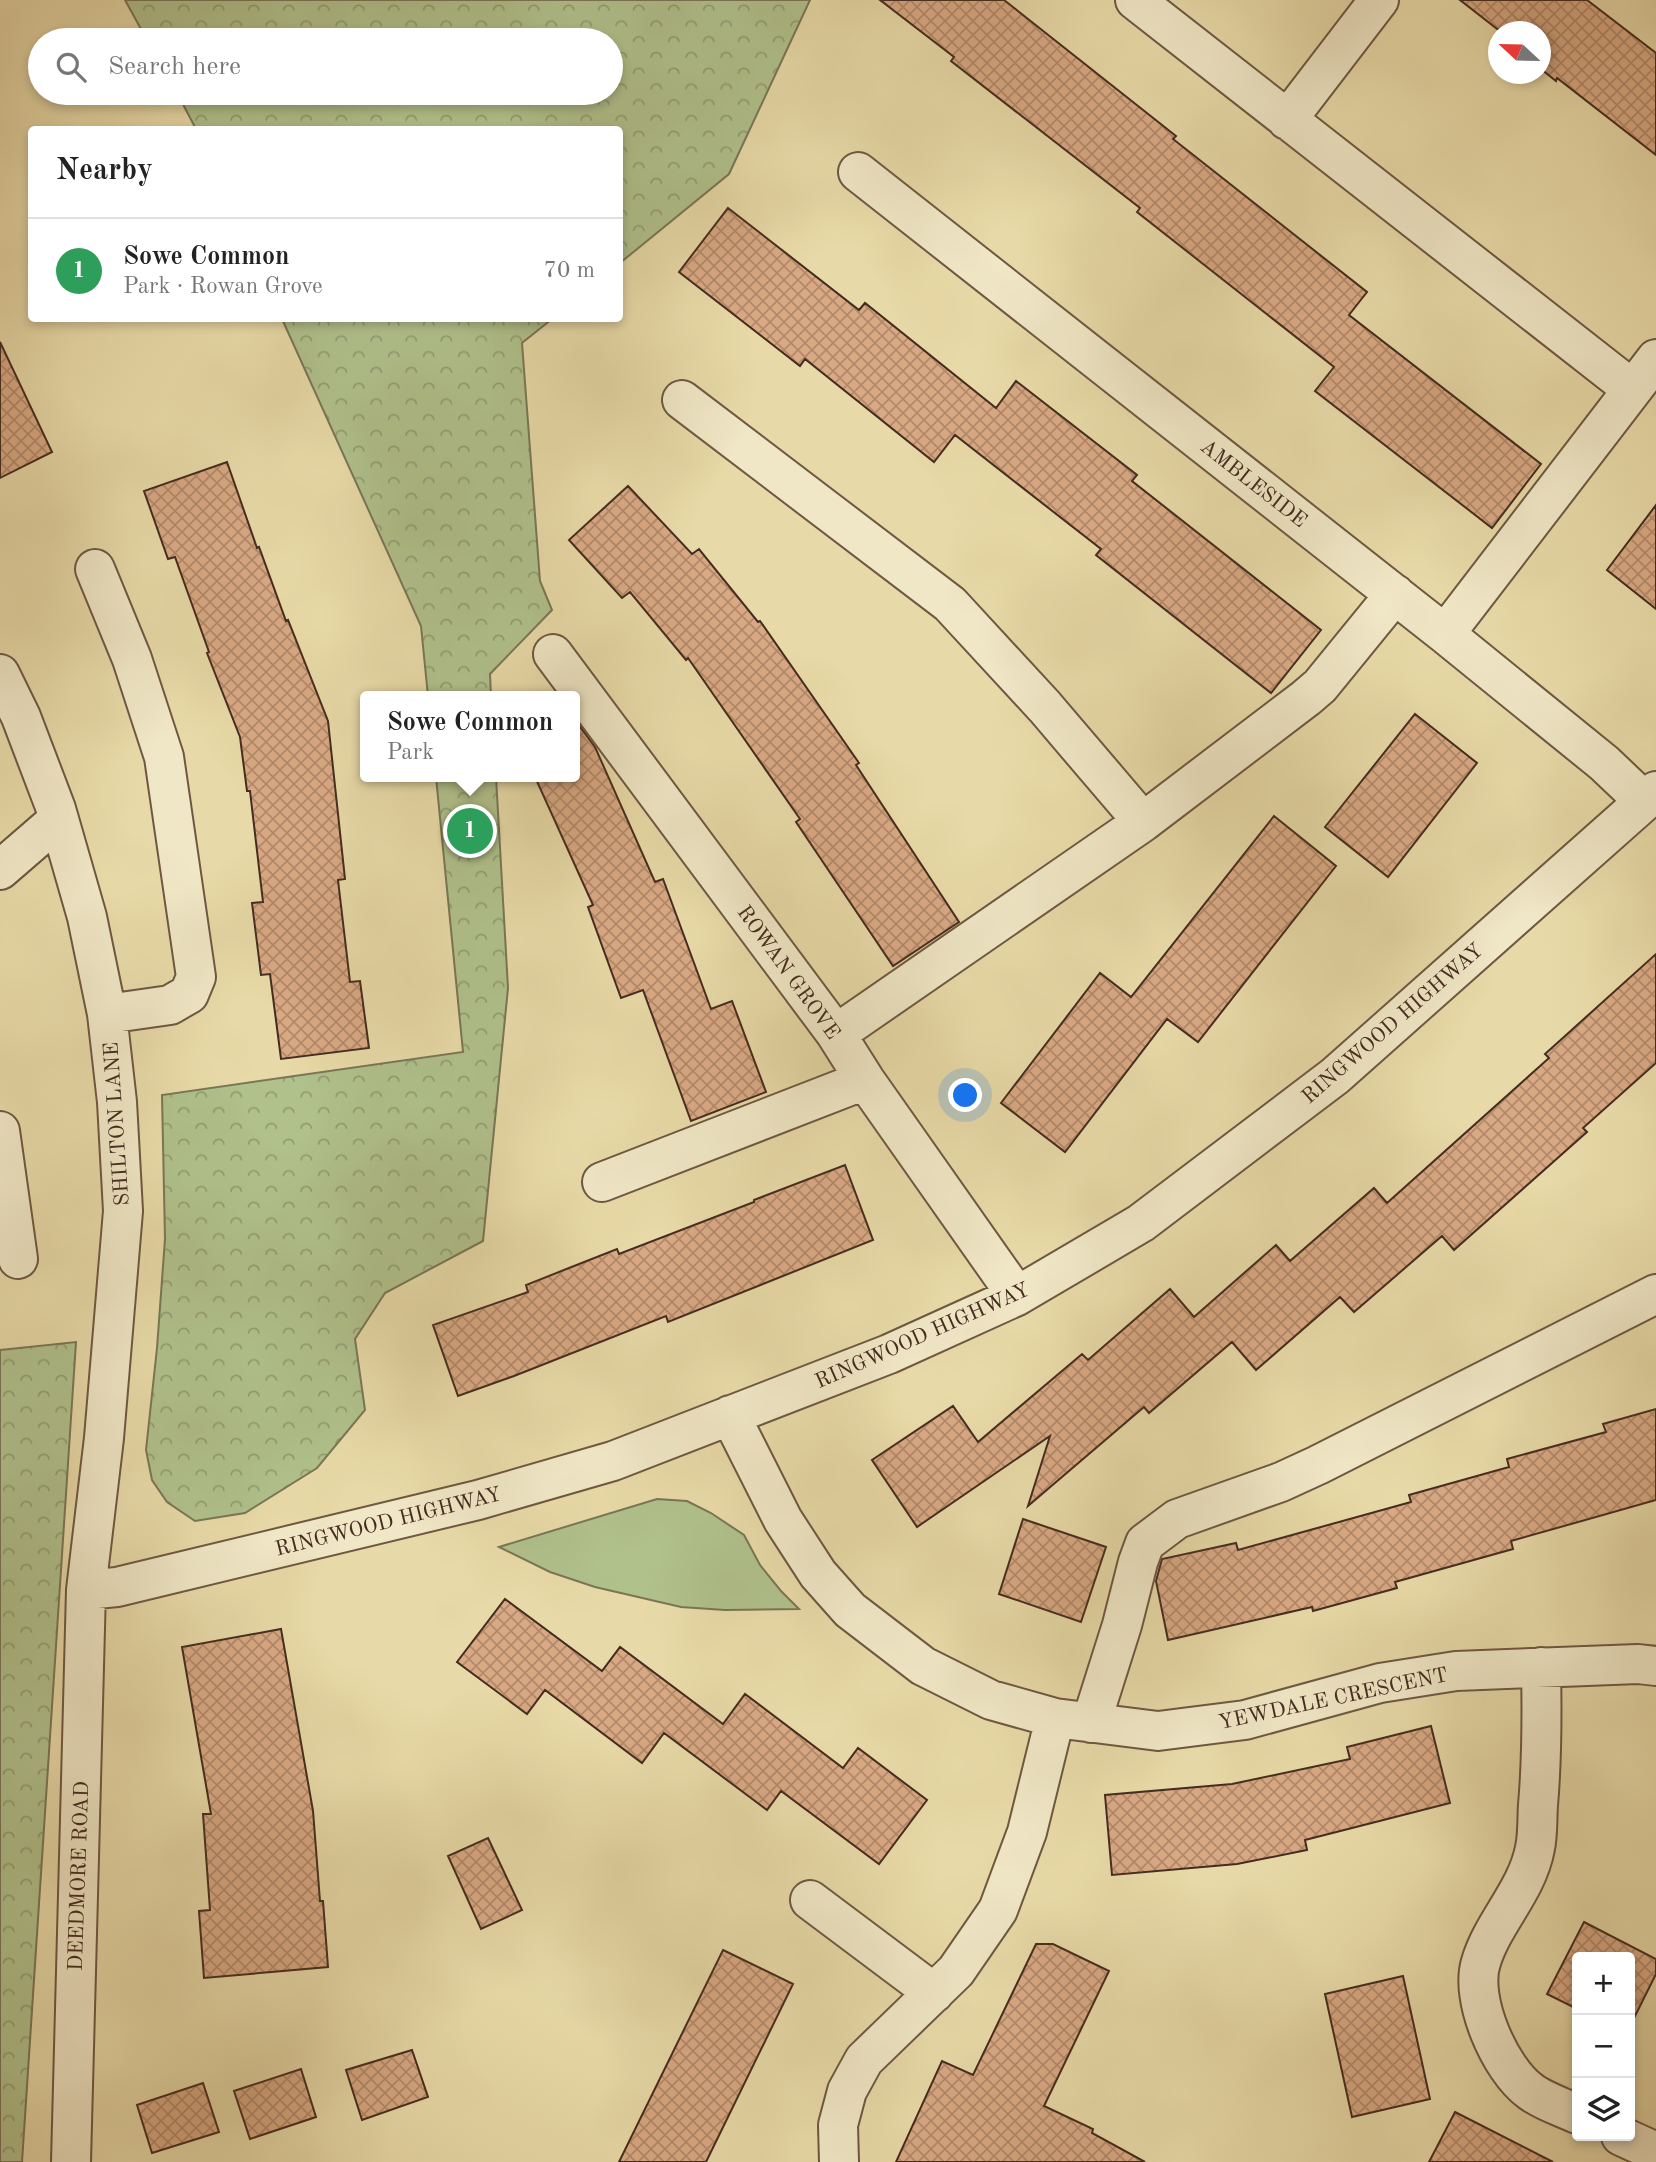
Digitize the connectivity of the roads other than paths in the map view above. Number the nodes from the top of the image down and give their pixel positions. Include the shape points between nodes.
1 (1135, 0) edge
2 (1379, 0) edge
3 (1287, 120) junction
4 (858, 172) dead end
5 (1656, 359) edge
6 (1632, 389) junction
7 (682, 400) dead end
8 (94, 569) dead end
9 (1395, 594) junction
10 (1445, 634) junction
11 (553, 654) dead end
12 (0, 674) edge
13 (1650, 796) edge
14 (59, 819) junction
15 (1143, 822) junction
16 (0, 870) edge
17 (107, 1014) junction
18 (836, 1034) junction
19 (865, 1080) junction
20 (0, 1131) edge
21 (602, 1182) dead end
22 (18, 1259) dead end
23 (1656, 1294) edge
24 (1017, 1296) junction
25 (730, 1415) junction
26 (86, 1590) junction
27 (1656, 1666) edge
28 (1541, 1667) junction
29 (1073, 1721) junction
30 (810, 1900) dead end
31 (934, 1993) junction
32 (1572, 2112) edge
33 (1633, 2141) edge
34 (1656, 2152) edge
35 (71, 2162) edge
36 (839, 2162) edge

1 - 3 street
2 - 3 street
3 - 6 street
4 - 9 street, AMBLESIDE
5 - 6 street
6 - 10 street
7 - 15 street via 950,604
8 - 17 street via 132,659 164,757 196,976 189,994 170,1005
9 - 10 street, AMBLESIDE
9 - 15 street via 1320,686
10 - 13 street, AMBLESIDE
11 - 18 street, ROWAN GROVE
12 - 14 street, SHILTON LANE
13 - 24 street, RINGWOOD HIGHWAY via 1335,1076 1141,1223
14 - 16 street
14 - 17 street, SHILTON LANE via 87,917
15 - 18 street
17 - 26 street, SHILTON LANE via 123,1211
18 - 19 street, ROWAN GROVE
19 - 21 street
19 - 24 street, ROWAN GROVE
20 - 22 street
23 - 29 street via 1318,1465 1188,1515 1159,1531 1145,1543 1122,1625
24 - 25 street, RINGWOOD HIGHWAY via 890,1354
25 - 26 street, RINGWOOD HIGHWAY via 613,1461 478,1500 117,1587
25 - 29 street, YEWDALE CRESCENT via 783,1520 818,1574 850,1610 923,1667 992,1700
26 - 35 street, DEEDMORE ROAD
27 - 28 street, YEWDALE CRESCENT
28 - 29 street, YEWDALE CRESCENT via 1456,1671 1380,1683 1245,1720 1158,1731
28 - 32 street via 1535,1848 1521,1888 1480,1964 1480,1991 1487,2026 1506,2067 1530,2092
29 - 31 street via 998,1910 956,1971
30 - 31 street
31 - 36 street via 864,2060 847,2091 838,2125
33 - 34 street

